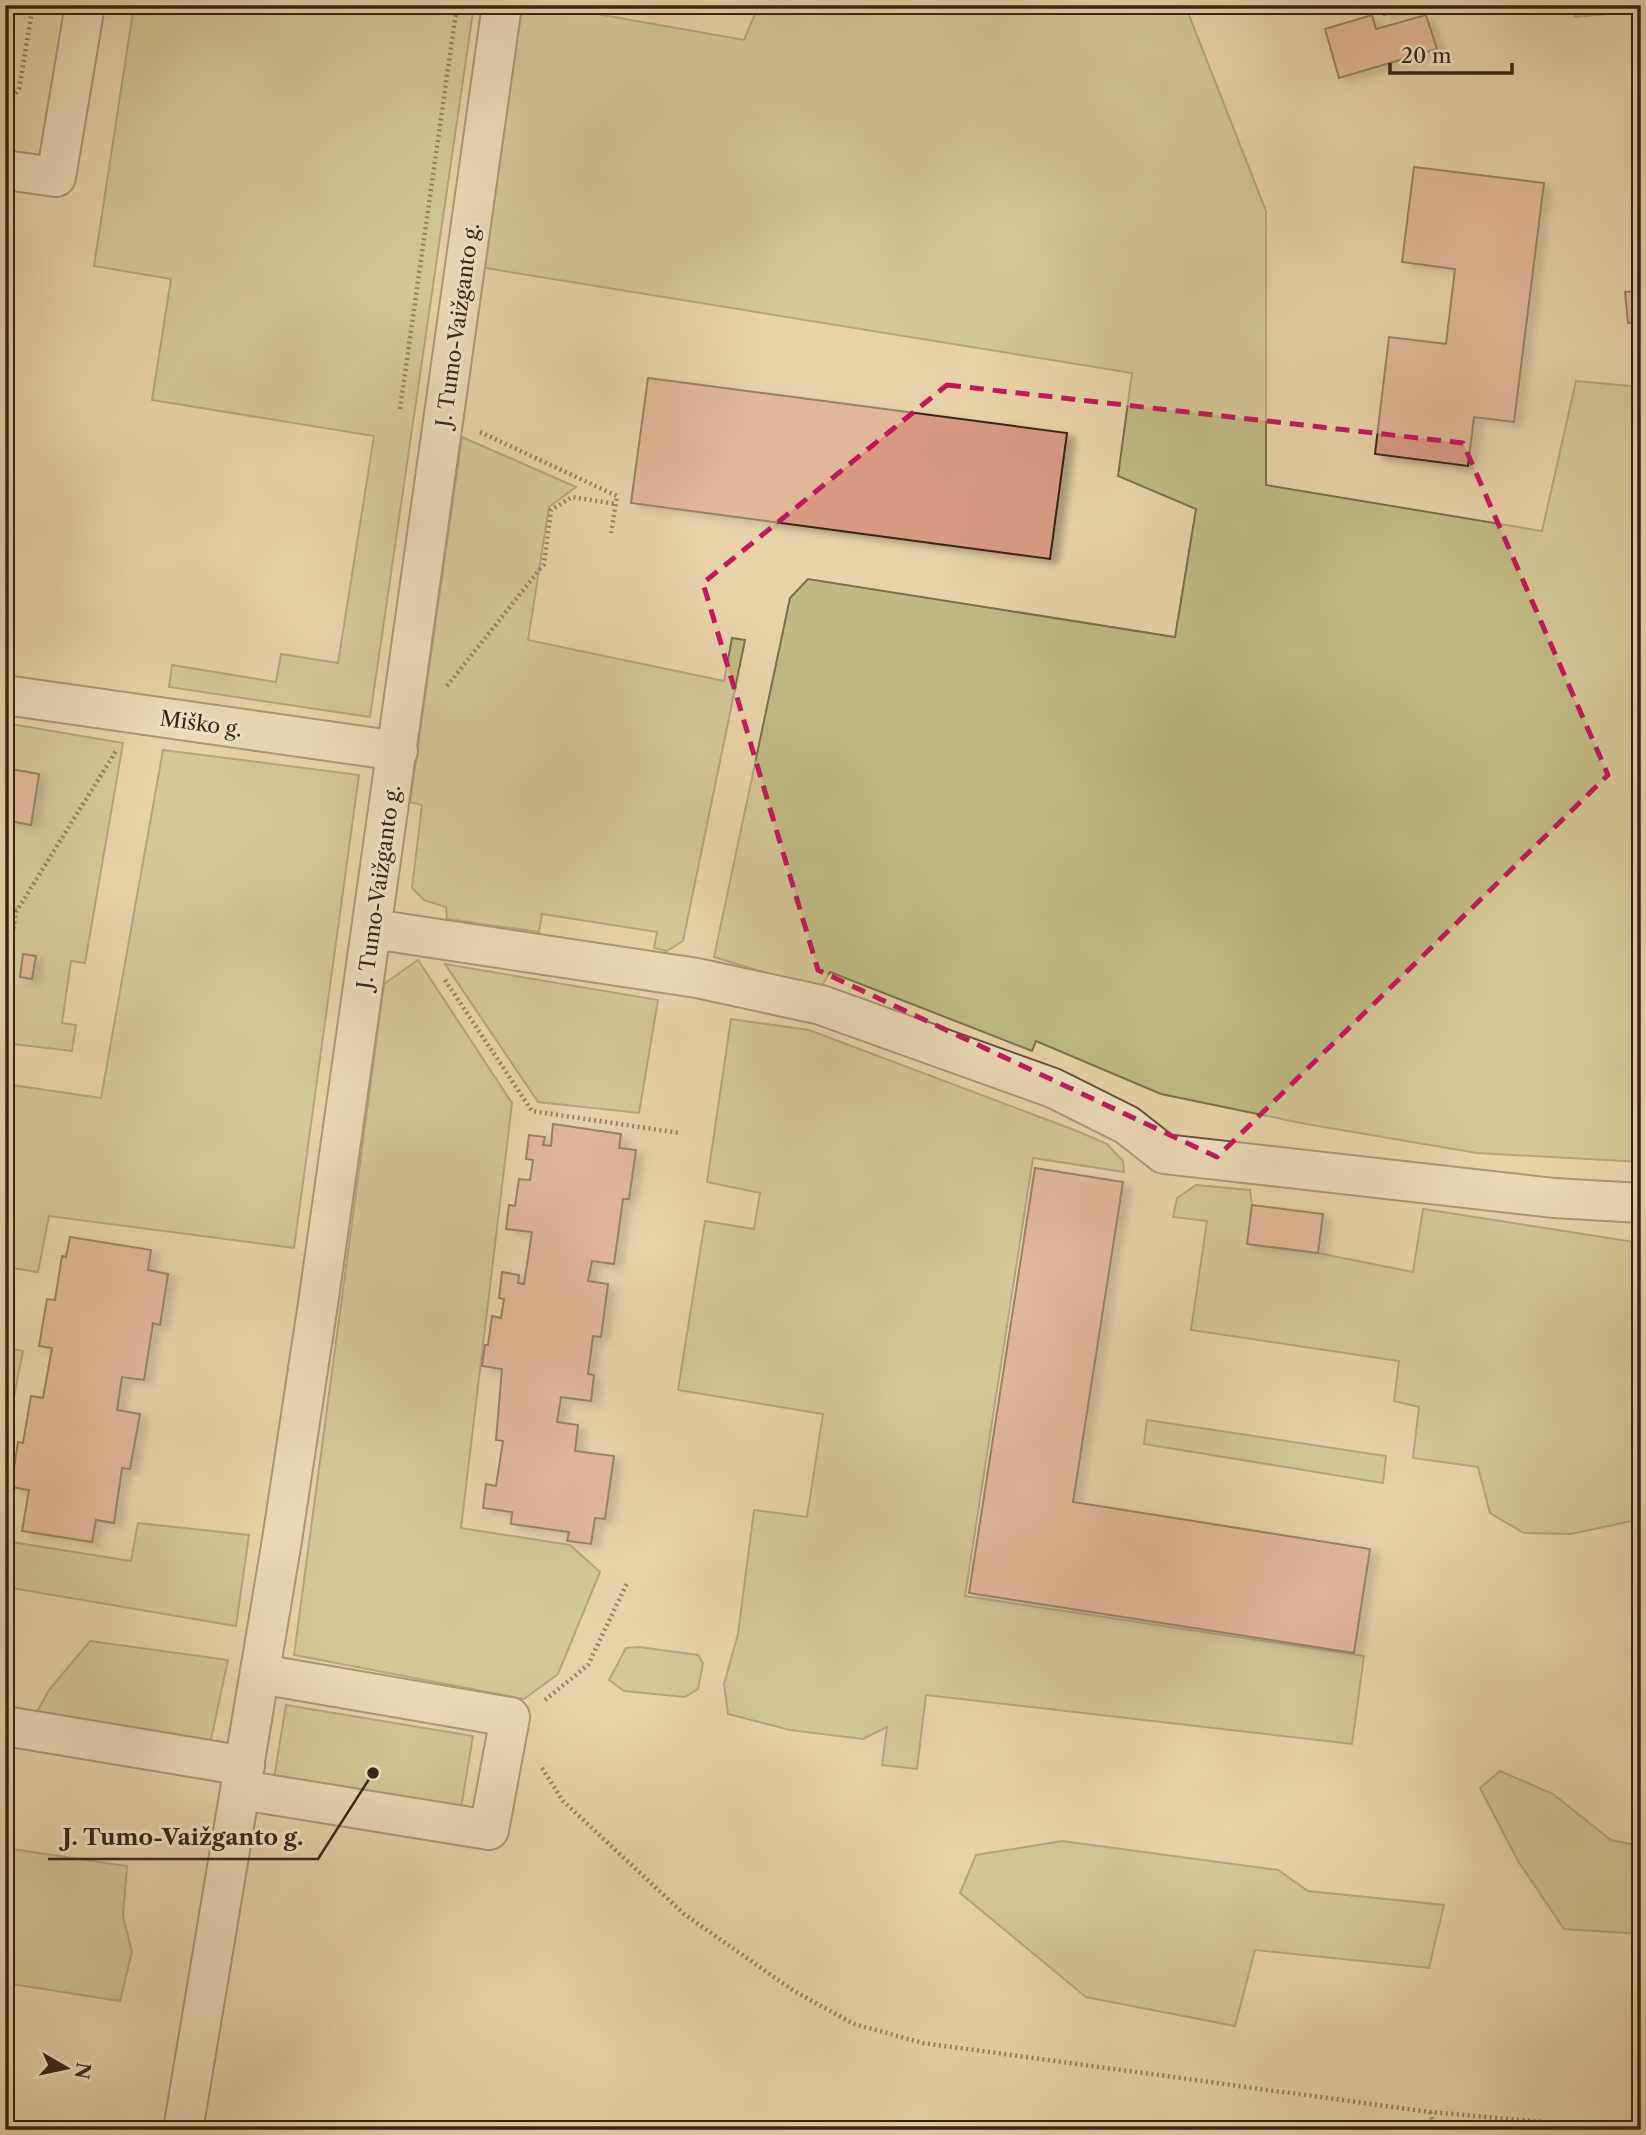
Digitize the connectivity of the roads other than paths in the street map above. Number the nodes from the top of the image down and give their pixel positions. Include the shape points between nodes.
1 (85, 5) edge
2 (502, 5) edge
3 (5, 170) edge
4 (5, 695) edge
5 (398, 751) junction
6 (373, 929) junction
7 (1641, 1203) edge
8 (260, 1674) junction
9 (5, 1726) edge
10 (243, 1778) junction
11 (183, 2130) edge

1 - 3 street via 56,177
2 - 5 street, J. Tumo-Vaižganto g.
4 - 5 street, Miško g.
5 - 6 street, J. Tumo-Vaižganto g.
6 - 7 street via 697,978 821,1005 1053,1088 1127,1125 1164,1154 1554,1198
6 - 8 street, J. Tumo-Vaižganto g.
8 - 10 street, J. Tumo-Vaižganto g.
8 - 10 street via 510,1717 489,1830
9 - 10 street
10 - 11 street, J. Tumo-Vaižganto g.

